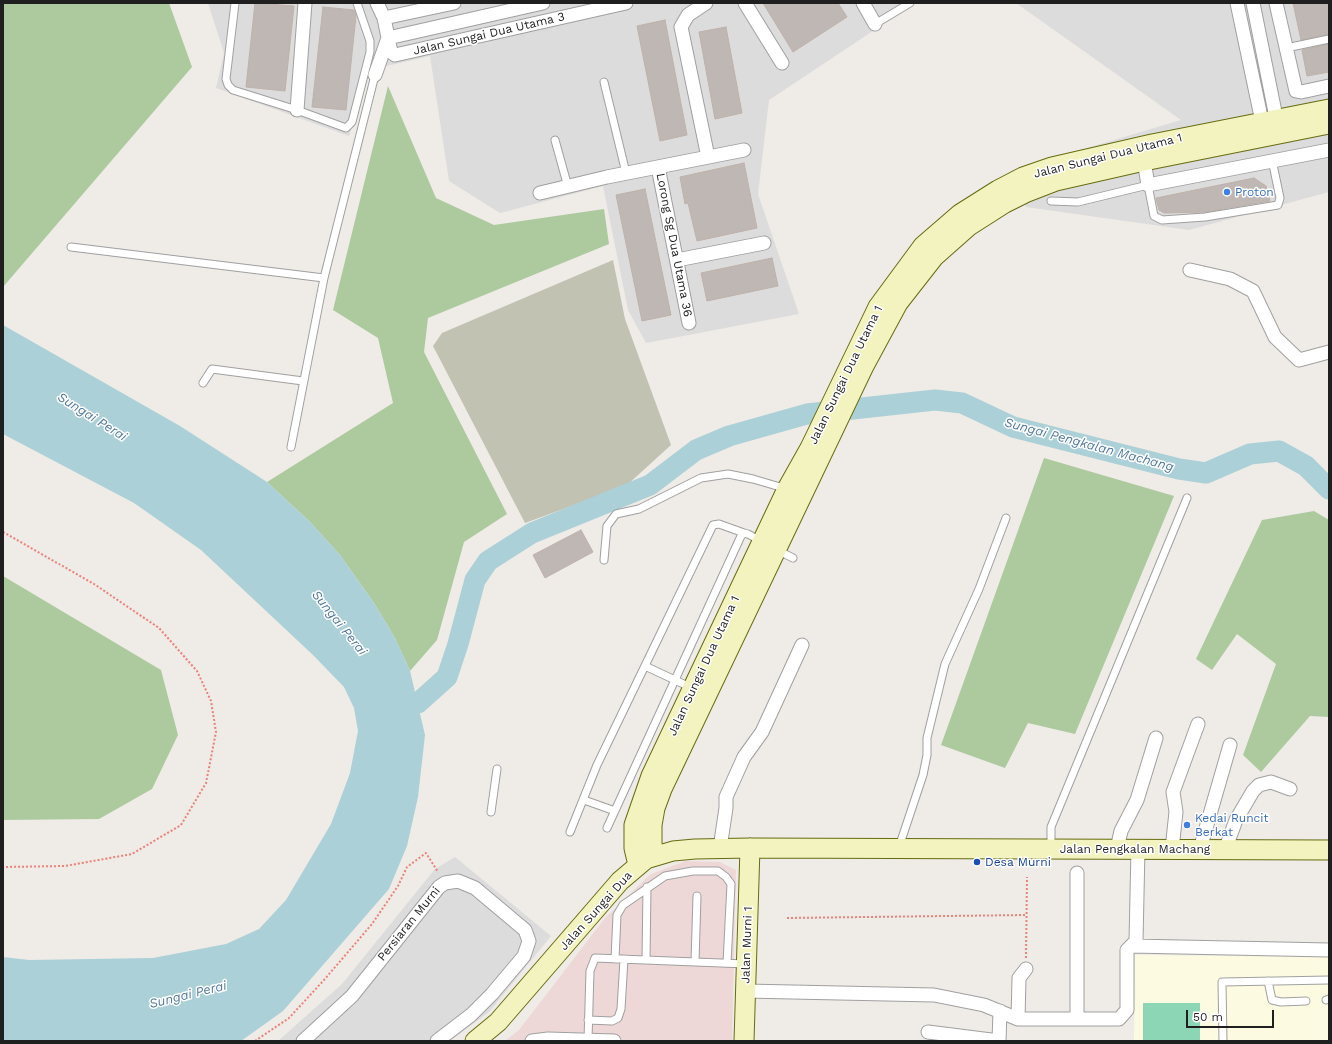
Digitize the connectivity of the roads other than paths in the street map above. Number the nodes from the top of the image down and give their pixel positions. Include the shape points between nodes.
1 (235, 3) edge
2 (305, 3) edge
3 (357, 3) edge
4 (377, 3) edge
5 (454, 3) edge
6 (543, 3) edge
7 (626, 3) edge
8 (706, 3) edge
9 (745, 3) edge
10 (862, 3) edge
11 (910, 3) edge
12 (1237, 3) edge
13 (1253, 3) edge
14 (1276, 3) edge
15 (384, 18) junction
16 (875, 24) joint
17 (388, 38) junction
18 (1329, 40) edge
19 (1286, 48) junction
20 (782, 64) dead end
21 (376, 75) joint
22 (604, 82) dead end
23 (1329, 86) edge
24 (1329, 109) edge
25 (297, 110) junction
26 (1329, 124) edge
27 (1271, 127) junction
28 (555, 140) dead end
29 (744, 150) dead end
30 (1329, 150) edge
31 (708, 157) junction
32 (1272, 160) junction
33 (1144, 161) junction
34 (658, 167) junction
35 (626, 173) junction
36 (1148, 185) junction
37 (568, 187) junction
38 (540, 193) dead end
39 (1051, 201) dead end
40 (764, 243) dead end
41 (71, 247) dead end
42 (677, 260) junction
43 (1190, 270) dead end
44 (324, 278) junction
45 (689, 323) dead end
46 (1329, 352) edge
47 (858, 361) junction
48 (303, 381) junction
49 (204, 383) dead end
50 (291, 447) dead end
51 (816, 450) junction
52 (787, 489) junction
53 (1187, 498) dead end
54 (1006, 518) dead end
55 (744, 534) junction
56 (769, 546) junction
57 (793, 558) dead end
58 (604, 560) dead end
59 (802, 645) dead end
60 (645, 666) junction
61 (675, 680) junction
62 (693, 688) junction
63 (1198, 724) dead end
64 (1156, 738) dead end
65 (1230, 745) dead end
66 (497, 769) dead end
67 (1290, 789) dead end
68 (584, 800) junction
69 (615, 811) junction
70 (490, 812) dead end
71 (643, 825) junction
72 (607, 828) dead end
73 (570, 832) dead end
74 (720, 848) junction
75 (750, 848) junction
76 (899, 849) junction
77 (1051, 849) junction
78 (1117, 849) junction
79 (1172, 849) junction
80 (1200, 849) junction
81 (1138, 850) junction
82 (1225, 850) junction
83 (1329, 850) edge
84 (664, 854) junction
85 (638, 865) junction
86 (1077, 873) dead end
87 (620, 881) junction
88 (647, 887) junction
89 (697, 896) dead end
90 (1131, 946) junction
91 (1329, 950) edge
92 (615, 959) junction
93 (624, 959) junction
94 (646, 960) junction
95 (695, 962) junction
96 (727, 963) junction
97 (746, 964) junction
98 (1026, 970) road end
99 (1329, 980) edge
100 (1268, 981) junction
101 (745, 991) junction
102 (1306, 1001) dead end
103 (1000, 1011) junction
104 (1077, 1018) junction
105 (1018, 1019) junction
106 (588, 1020) junction
107 (928, 1032) dead end
108 (566, 1040) edge
109 (588, 1040) junction
110 (303, 1041) edge
111 (437, 1041) edge
112 (475, 1041) edge
113 (532, 1041) edge
114 (614, 1041) edge
115 (744, 1041) edge
116 (998, 1041) edge
117 (1223, 1041) edge

1 - 25 lane via 226,79 228,85 233,90
2 - 25 street
3 - 25 lane via 370,46 350,126 346,128
4 - 15 street, Jalan Sungai Dua Utama 3
5 - 15 street
6 - 17 street, Jalan Sungai Dua Utama 3
7 - 17 street, Jalan Sungai Dua Utama 3 via 395,55 391,52
8 - 31 street via 688,15 681,27
9 - 20 street
10 - 16 street
11 - 16 lane
12 - 27 street
13 - 27 street
14 - 19 street
15 - 17 street, Jalan Sungai Dua Utama 3
17 - 21 street
18 - 19 lane
19 - 23 street via 1296,91
21 - 44 lane
22 - 35 lane
24 - 27 street, Jalan Sungai Dua Utama 1
26 - 27 street, Jalan Sungai Dua Utama 1
27 - 33 street, Jalan Sungai Dua Utama 1
27 - 47 street, Jalan Sungai Dua Utama 1 via 1052,167 1023,177 998,190 960,214 923,246 878,307
28 - 37 lane
29 - 31 street
30 - 32 street
31 - 34 street
32 - 36 street
32 - 36 lane via 1280,198 1278,205 1205,218 1162,220 1154,216
33 - 36 street, Jalan Sungai Dua Utama 1
33 - 47 street, Jalan Sungai Dua Utama 1 via 1056,182 1026,193 969,226 934,257 913,282
34 - 35 street
34 - 42 street, Lorong Sg Dua Utama 36
35 - 37 street
36 - 39 lane via 1078,202
37 - 38 street
40 - 42 street
41 - 44 lane
42 - 45 street, Lorong Sg Dua Utama 36
43 - 46 street via 1230,279 1253,291 1276,338 1299,360
44 - 48 lane
47 - 51 street, Jalan Sungai Dua Utama 1
48 - 49 lane via 212,369
48 - 50 lane
51 - 52 street, Jalan Sungai Dua Utama 1
51 - 56 street, Jalan Sungai Dua Utama 1
52 - 56 street, Jalan Sungai Dua Utama 1
52 - 58 lane via 753,478 728,474 701,478 639,508 616,514 607,526
53 - 77 lane via 1051,827
54 - 76 lane via 979,588 945,664 927,738 928,755
55 - 56 lane
55 - 60 lane via 719,524 712,525
55 - 61 lane
56 - 57 lane
56 - 62 street, Jalan Sungai Dua Utama 1
56 - 71 street, Jalan Sungai Dua Utama 1 via 655,808
59 - 74 street via 762,732 744,757 726,797
60 - 61 lane
60 - 68 lane via 597,766
61 - 62 lane
61 - 69 lane
62 - 71 street, Jalan Sungai Dua Utama 1 via 651,776
63 - 79 street via 1173,792 1176,812
64 - 78 street via 1137,800 1121,831
65 - 80 street
66 - 70 lane
67 - 82 street via 1271,782 1259,785 1236,820
68 - 69 lane
68 - 73 lane
69 - 72 lane
71 - 84 street via 660,840
71 - 85 street, Jalan Sungai Dua Utama 1 via 634,848
71 - 87 street
74 - 75 street, Jalan Sungai Dua
74 - 84 street, Jalan Sungai Dua
75 - 76 street, Jalan Pengkalan Machang
75 - 97 street, Jalan Murni 1
76 - 77 street, Jalan Pengkalan Machang
77 - 78 street, Jalan Pengkalan Machang
78 - 81 street, Jalan Pengkalan Machang
79 - 80 street, Jalan Pengkalan Machang
79 - 81 street, Jalan Pengkalan Machang
80 - 82 street, Jalan Pengkalan Machang
81 - 90 street via 1136,941
82 - 83 street, Jalan Pengkalan Machang
84 - 85 street, Jalan Sungai Dua
85 - 87 street, Jalan Sungai Dua
86 - 104 street
87 - 112 street, Jalan Sungai Dua via 503,1016
88 - 92 lane via 623,905 617,915
88 - 94 lane
88 - 96 lane via 665,876 693,871 718,870 726,877 731,884
89 - 95 lane
90 - 91 street
90 - 104 street via 1127,950 1127,1010 1124,1015 1119,1019
92 - 93 lane
92 - 106 lane via 595,958 590,971
93 - 94 lane
93 - 106 lane via 621,1009 618,1018 612,1021
94 - 95 lane
95 - 96 lane
96 - 97 lane
97 - 101 street, Jalan Murni 1
98 - 105 street via 1019,978
99 - 100 lane
100 - 102 lane via 1272,1000
100 - 117 lane via 1222,982
101 - 103 street via 934,995
101 - 115 street, Jalan Murni 1
103 - 105 street
103 - 116 street
104 - 105 street
106 - 109 lane
107 - 116 street
108 - 109 street
108 - 113 street
109 - 114 street
110 - 111 street, Persiaran Murni via 352,996 438,887 458,880 475,888 525,930 529,941 524,956 492,994 471,1015

